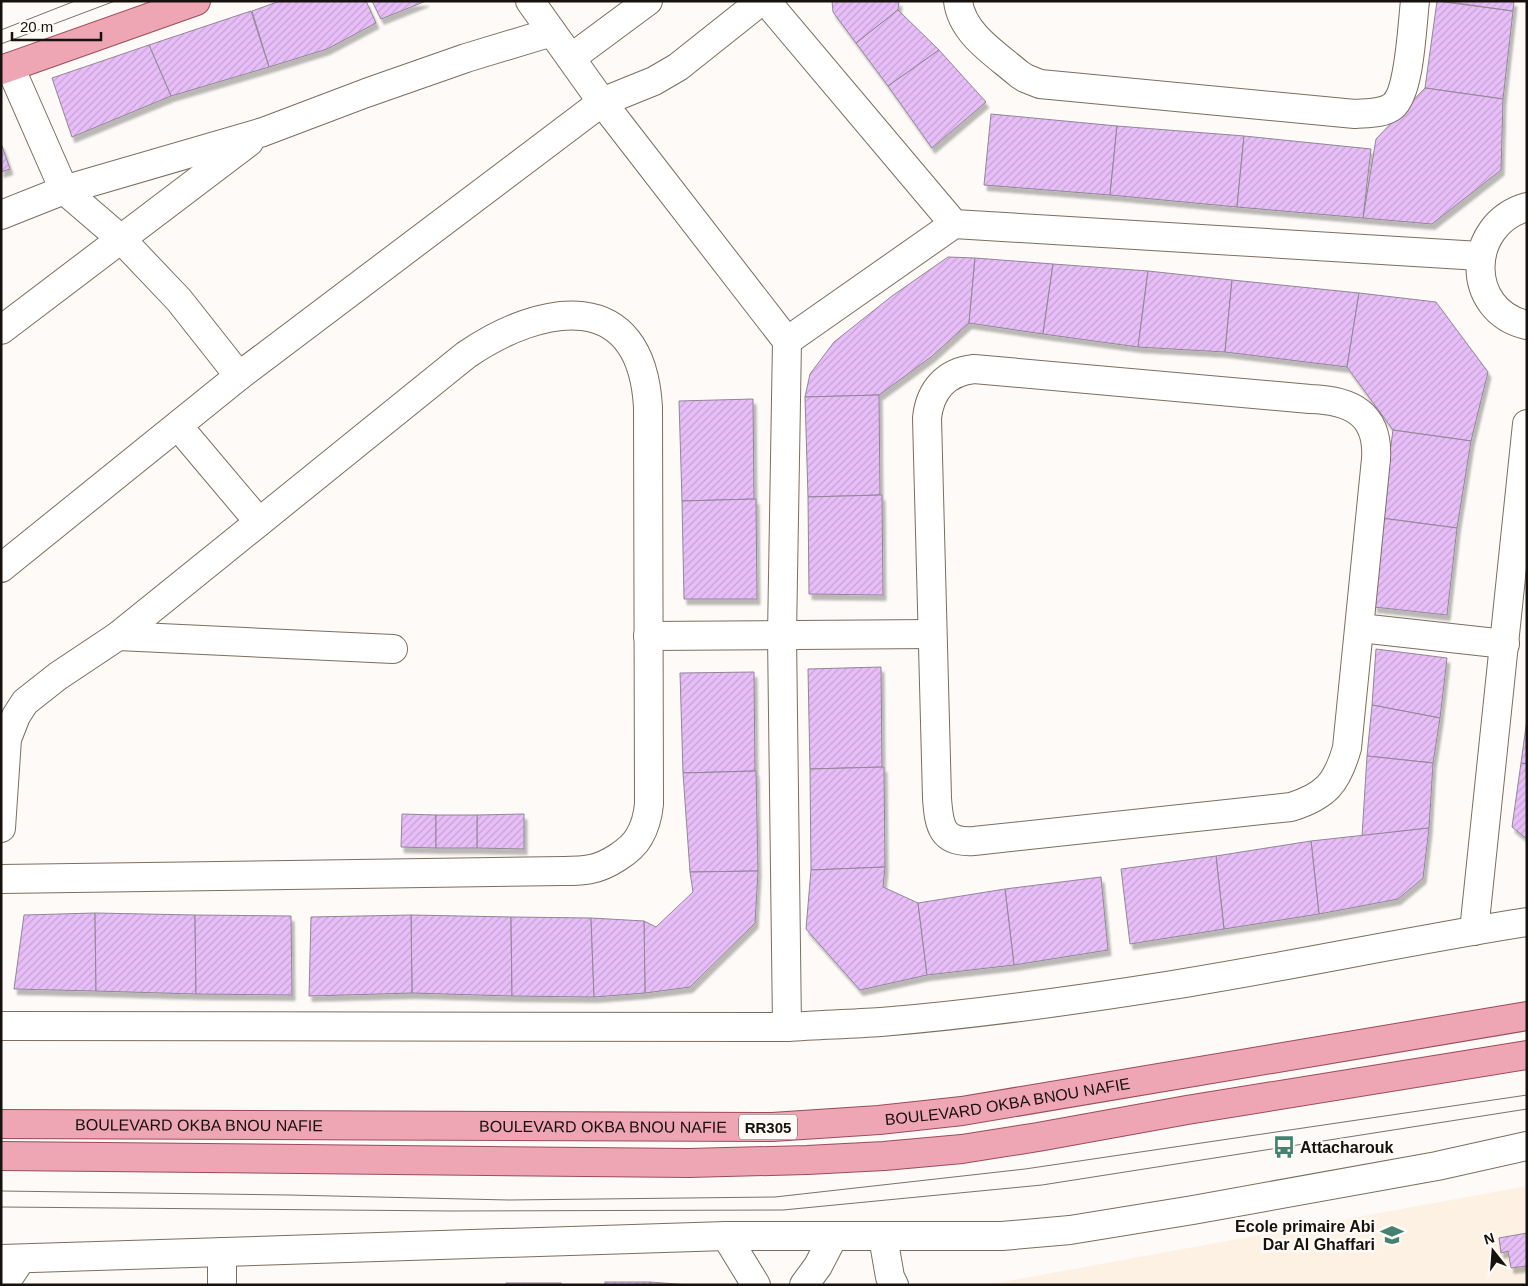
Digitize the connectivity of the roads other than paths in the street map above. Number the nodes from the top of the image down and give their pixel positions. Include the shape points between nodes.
1 (196, 1) edge
2 (530, 1) edge
3 (648, 1) edge
4 (761, 1) edge
5 (766, 1) edge
6 (958, 1) edge
7 (1415, 1) edge
8 (552, 32) junction
9 (571, 58) junction
10 (6, 68) edge
11 (602, 102) junction
12 (263, 132) junction
13 (64, 190) junction
14 (1527, 207) edge
15 (1, 215) edge
16 (954, 224) junction
17 (121, 239) junction
18 (1480, 256) junction
19 (1527, 324) edge
20 (1, 330) edge
21 (787, 341) junction
22 (239, 376) junction
23 (1527, 424) edge
24 (178, 426) junction
25 (259, 522) junction
26 (1, 568) edge
27 (1360, 628) junction
28 (932, 634) junction
29 (782, 635) junction
30 (118, 636) junction
31 (648, 636) junction
32 (393, 649) dead end
33 (1512, 652) edge
34 (1, 828) edge
35 (1, 879) edge
36 (1527, 922) edge
37 (1474, 931) junction
38 (1527, 1016) edge
39 (1, 1026) edge
40 (786, 1026) junction
41 (1527, 1055) edge
42 (1, 1124) edge
43 (1527, 1146) edge
44 (1, 1156) edge
45 (726, 1236) junction
46 (833, 1237) junction
47 (883, 1237) junction
48 (222, 1252) junction
49 (11, 1259) edge
50 (4, 1285) edge
51 (222, 1285) edge
52 (756, 1285) edge
53 (804, 1285) edge
54 (894, 1285) edge

1 - 10 main road
2 - 8 street
3 - 9 street
4 - 11 street via 678,67 654,82
5 - 16 street
6 - 7 street via 970,32 1019,74 1040,84 1355,114 1384,111 1400,97 1406,77
8 - 9 street
8 - 12 street via 457,61
9 - 11 street
10 - 13 street
11 - 21 street
11 - 22 street
12 - 13 street
12 - 17 street
13 - 15 street
13 - 17 street
14 - 18 street via 1504,217 1493,228
16 - 18 street
16 - 21 street
17 - 20 street
17 - 22 street via 179,300
18 - 19 street via 1481,277 1487,295 1500,312
21 - 29 street
22 - 24 street
23 - 33 street
24 - 25 street
24 - 26 street
25 - 30 street
25 - 31 street via 481,345 509,330 546,318 579,315 601,320 618,330 631,344 641,363 646,383
27 - 28 street via 1347,748 1342,768 1321,795 1291,807 966,842 948,836 938,816
27 - 28 street via 1377,444 1368,422 1347,404 1330,399 974,369 957,373 942,382 928,408
27 - 33 street
28 - 29 street
29 - 31 street
29 - 40 street
30 - 32 street
30 - 34 street via 58,676 25,702 16,716 8,739
31 - 35 street via 648,815 638,839 606,865 564,871
33 - 37 street
36 - 37 street
37 - 40 street via 1052,1003 880,1022
38 - 42 main road, BOULEVARD OKBA BNOU NAFIE / RR305 via 962,1111 879,1120 772,1127
39 - 40 street
41 - 44 main road, BOULEVARD OKBA BNOU NAFIE / RR305 via 962,1149 884,1156 679,1163
43 - 47 street via 1315,1189 1070,1230 1002,1236
45 - 46 street
45 - 48 street
45 - 52 street
46 - 47 street
46 - 53 street
47 - 54 street
48 - 49 street
48 - 51 street
49 - 50 street

